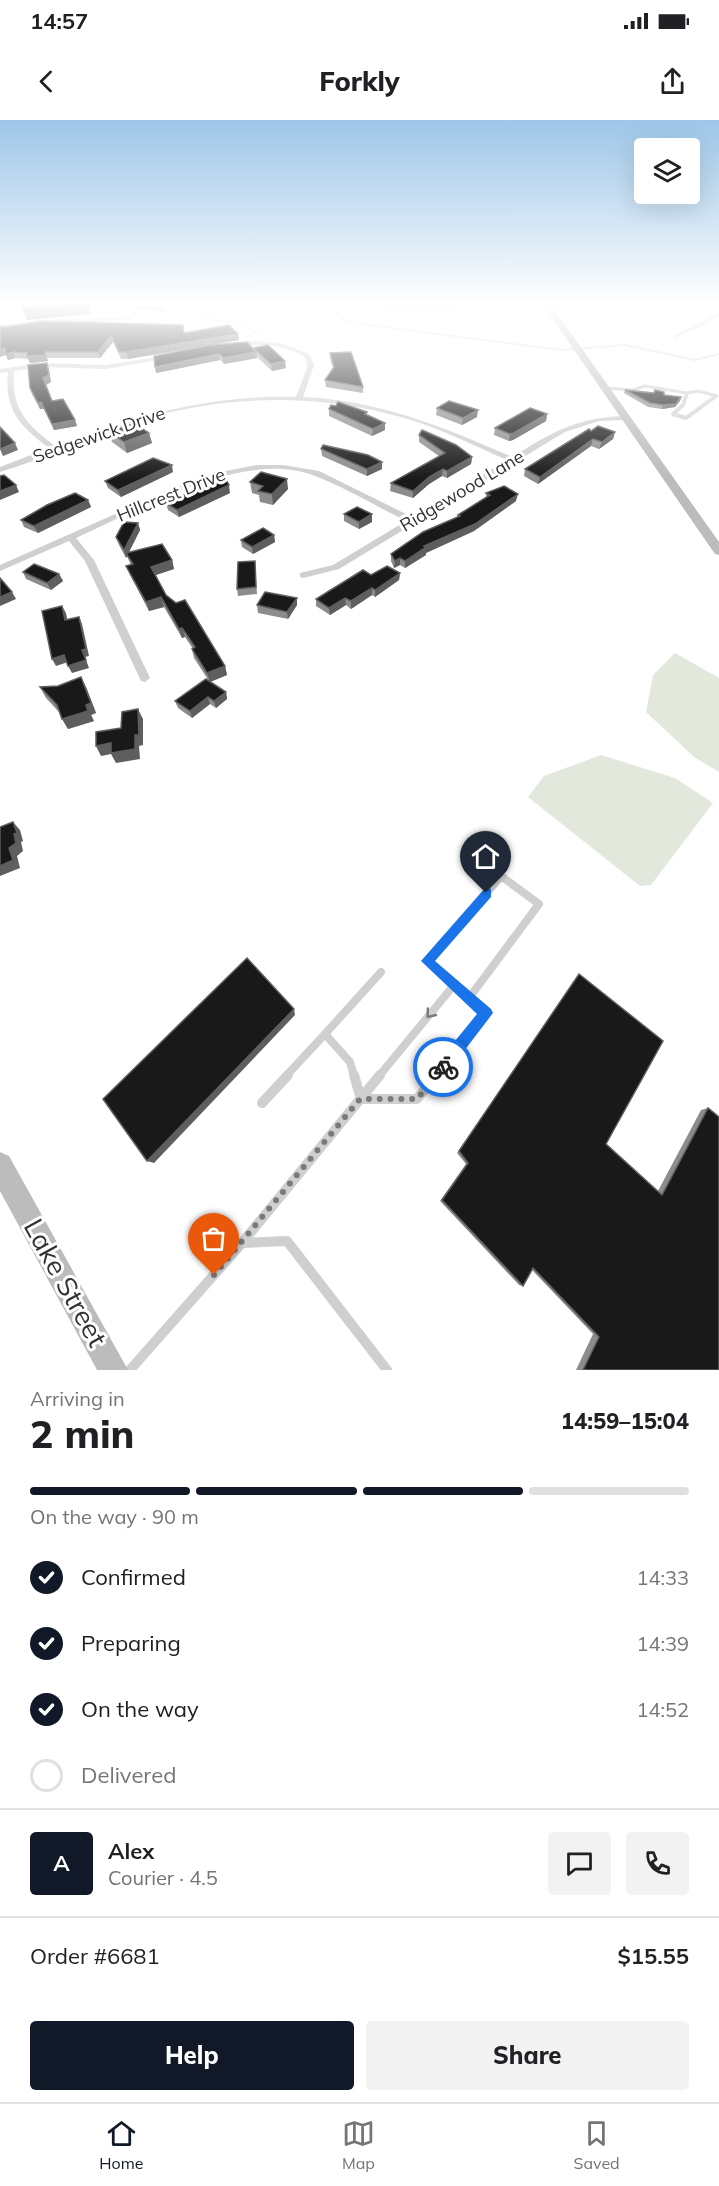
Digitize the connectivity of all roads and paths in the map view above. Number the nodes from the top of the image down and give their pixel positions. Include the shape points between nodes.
1 (127, 363) edge
2 (310, 363) edge
3 (587, 363) edge
4 (11, 369) junction
5 (0, 371) edge
6 (604, 388) junction
7 (687, 393) junction
8 (300, 399) junction
9 (624, 418) junction
10 (55, 449) junction
11 (513, 460) junction
12 (0, 470) edge
13 (412, 521) junction
14 (71, 537) junction
15 (719, 551) edge
16 (0, 568) edge
17 (303, 575) dead end
18 (145, 678) dead end
19 (381, 972) dead end
20 (454, 985) junction
21 (469, 998) junction
22 (325, 1034) junction
23 (360, 1099) junction
24 (262, 1103) dead end
25 (0, 1165) edge
26 (242, 1243) junction
27 (112, 1370) edge
28 (130, 1370) edge
29 (387, 1370) edge

1 - 4 street
2 - 8 street
3 - 6 main road
4 - 5 street
4 - 10 street via 10,396 17,414
6 - 7 lane via 633,390 645,386
6 - 9 main road
7 - 7 lane via 698,391 717,396 686,418 673,414 683,405
8 - 10 street, Sedgewick Drive via 247,399 178,409 124,423
8 - 11 street, Sedgewick Drive via 356,404 398,414
9 - 11 street, Ridgewood Lane via 599,419 569,427
9 - 15 main road
10 - 12 street, Sedgewick Drive
11 - 13 street, Ridgewood Lane
13 - 14 street, Hillcrest Drive via 316,473 256,466 204,477
13 - 17 street, Ridgewood Lane via 336,567
14 - 16 street, Hillcrest Drive
14 - 18 street via 89,560
19 - 22 lane
20 - 21 lane
20 - 21 lane via 427,961 501,876 539,904
20 -> 23 lane
21 - 23 lane via 486,1013 417,1099
22 - 23 lane via 350,1062
22 - 24 lane
23 - 26 lane
25 - 27 main road, Lake Street
26 - 28 lane
26 - 29 lane via 287,1241

